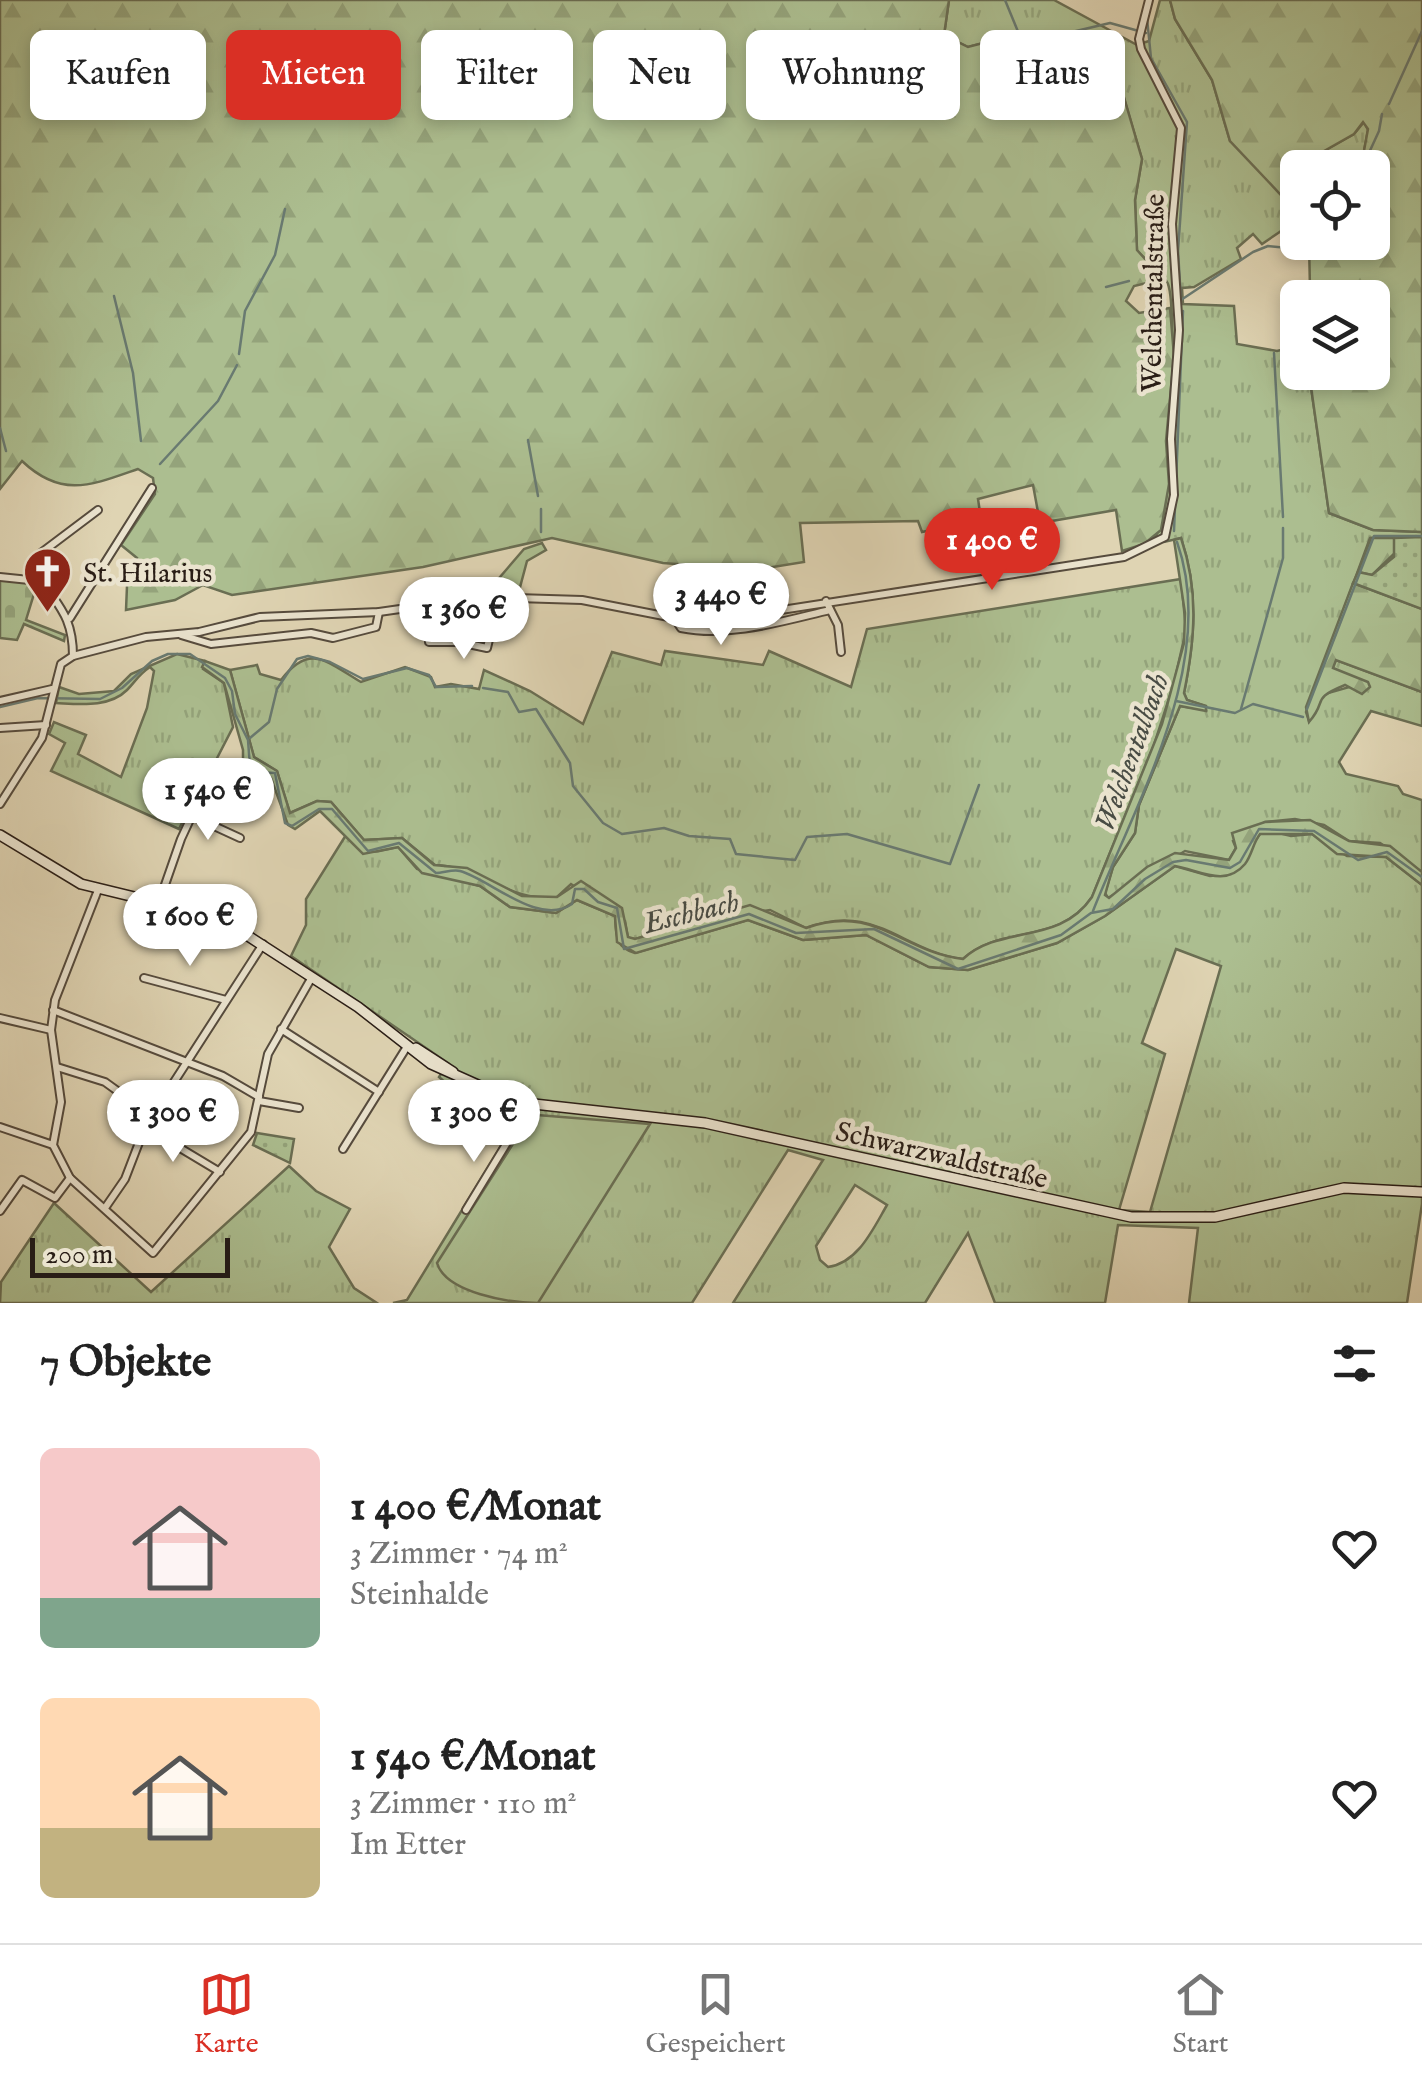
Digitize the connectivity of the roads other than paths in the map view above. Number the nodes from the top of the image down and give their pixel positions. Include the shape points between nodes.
1 (1149, 0) edge
2 (152, 488) dead end
3 (98, 510) dead end
4 (0, 577) edge
5 (39, 581) junction
6 (499, 597) junction
7 (826, 600) junction
8 (428, 604) junction
9 (830, 610) junction
10 (379, 612) junction
11 (70, 618) junction
12 (674, 618) junction
13 (175, 634) junction
14 (841, 652) dead end
15 (73, 656) junction
16 (52, 691) junction
17 (0, 700) edge
18 (46, 725) junction
19 (0, 728) edge
20 (214, 768) dead end
21 (0, 804) edge
22 (190, 815) junction
23 (0, 836) edge
24 (240, 838) dead end
25 (98, 890) junction
26 (159, 902) junction
27 (263, 944) junction
28 (312, 977) junction
29 (144, 978) dead end
30 (226, 1000) junction
31 (53, 1010) junction
32 (0, 1018) edge
33 (280, 1029) junction
34 (51, 1030) junction
35 (411, 1045) junction
36 (187, 1061) junction
37 (57, 1067) junction
38 (379, 1092) junction
39 (259, 1100) junction
40 (530, 1105) junction
41 (298, 1108) dead end
42 (152, 1116) junction
43 (0, 1127) edge
44 (145, 1127) junction
45 (53, 1145) junction
46 (343, 1150) dead end
47 (220, 1172) junction
48 (70, 1178) junction
49 (1422, 1192) edge
50 (105, 1208) junction
51 (466, 1210) dead end
52 (0, 1212) edge

1 - 7 street, Welchentalstraße via 1141,49 1181,128 1172,224 1179,330 1170,439 1174,496 1164,537 1124,557
2 - 11 street
3 - 5 street via 41,551
4 - 5 street
5 - 11 street
6 - 8 street
6 - 8 street via 486,648 429,642
6 - 12 street via 582,600
7 - 9 street
7 - 12 street via 758,614
8 - 10 street
9 - 12 street via 712,630 681,628
9 - 14 street
10 - 13 street via 271,616
10 - 13 street via 376,626 345,638 311,633 211,644
11 - 15 street
13 - 15 street
15 - 16 street via 56,672
16 - 17 street
16 - 18 street
18 - 19 street
18 - 21 street
20 - 22 street
22 - 24 street
22 - 26 street
23 - 25 main road, Schwarzwaldstraße
25 - 26 main road, Schwarzwaldstraße
25 - 31 street
26 - 27 main road, Schwarzwaldstraße
27 - 28 main road, Schwarzwaldstraße
27 - 30 street
28 - 33 street
28 - 35 main road, Schwarzwaldstraße
29 - 30 street
30 - 36 street
31 - 34 street
31 - 36 street
32 - 34 street
33 - 38 street
33 - 39 street
34 - 37 street
35 - 38 street
35 - 40 main road, Schwarzwaldstraße via 431,1064
36 - 39 street
36 - 42 street
37 - 42 street via 105,1082
37 - 45 street via 62,1102
38 - 46 street
39 - 41 street
39 - 47 street via 251,1132
40 - 49 main road, Schwarzwaldstraße via 705,1123 1131,1217 1215,1217 1344,1188
40 - 51 street
42 - 44 street
43 - 45 street
44 - 47 street
44 - 50 street via 125,1179
45 - 48 street
47 - 50 street via 153,1254
48 - 50 street
48 - 52 street via 55,1198 22,1180

